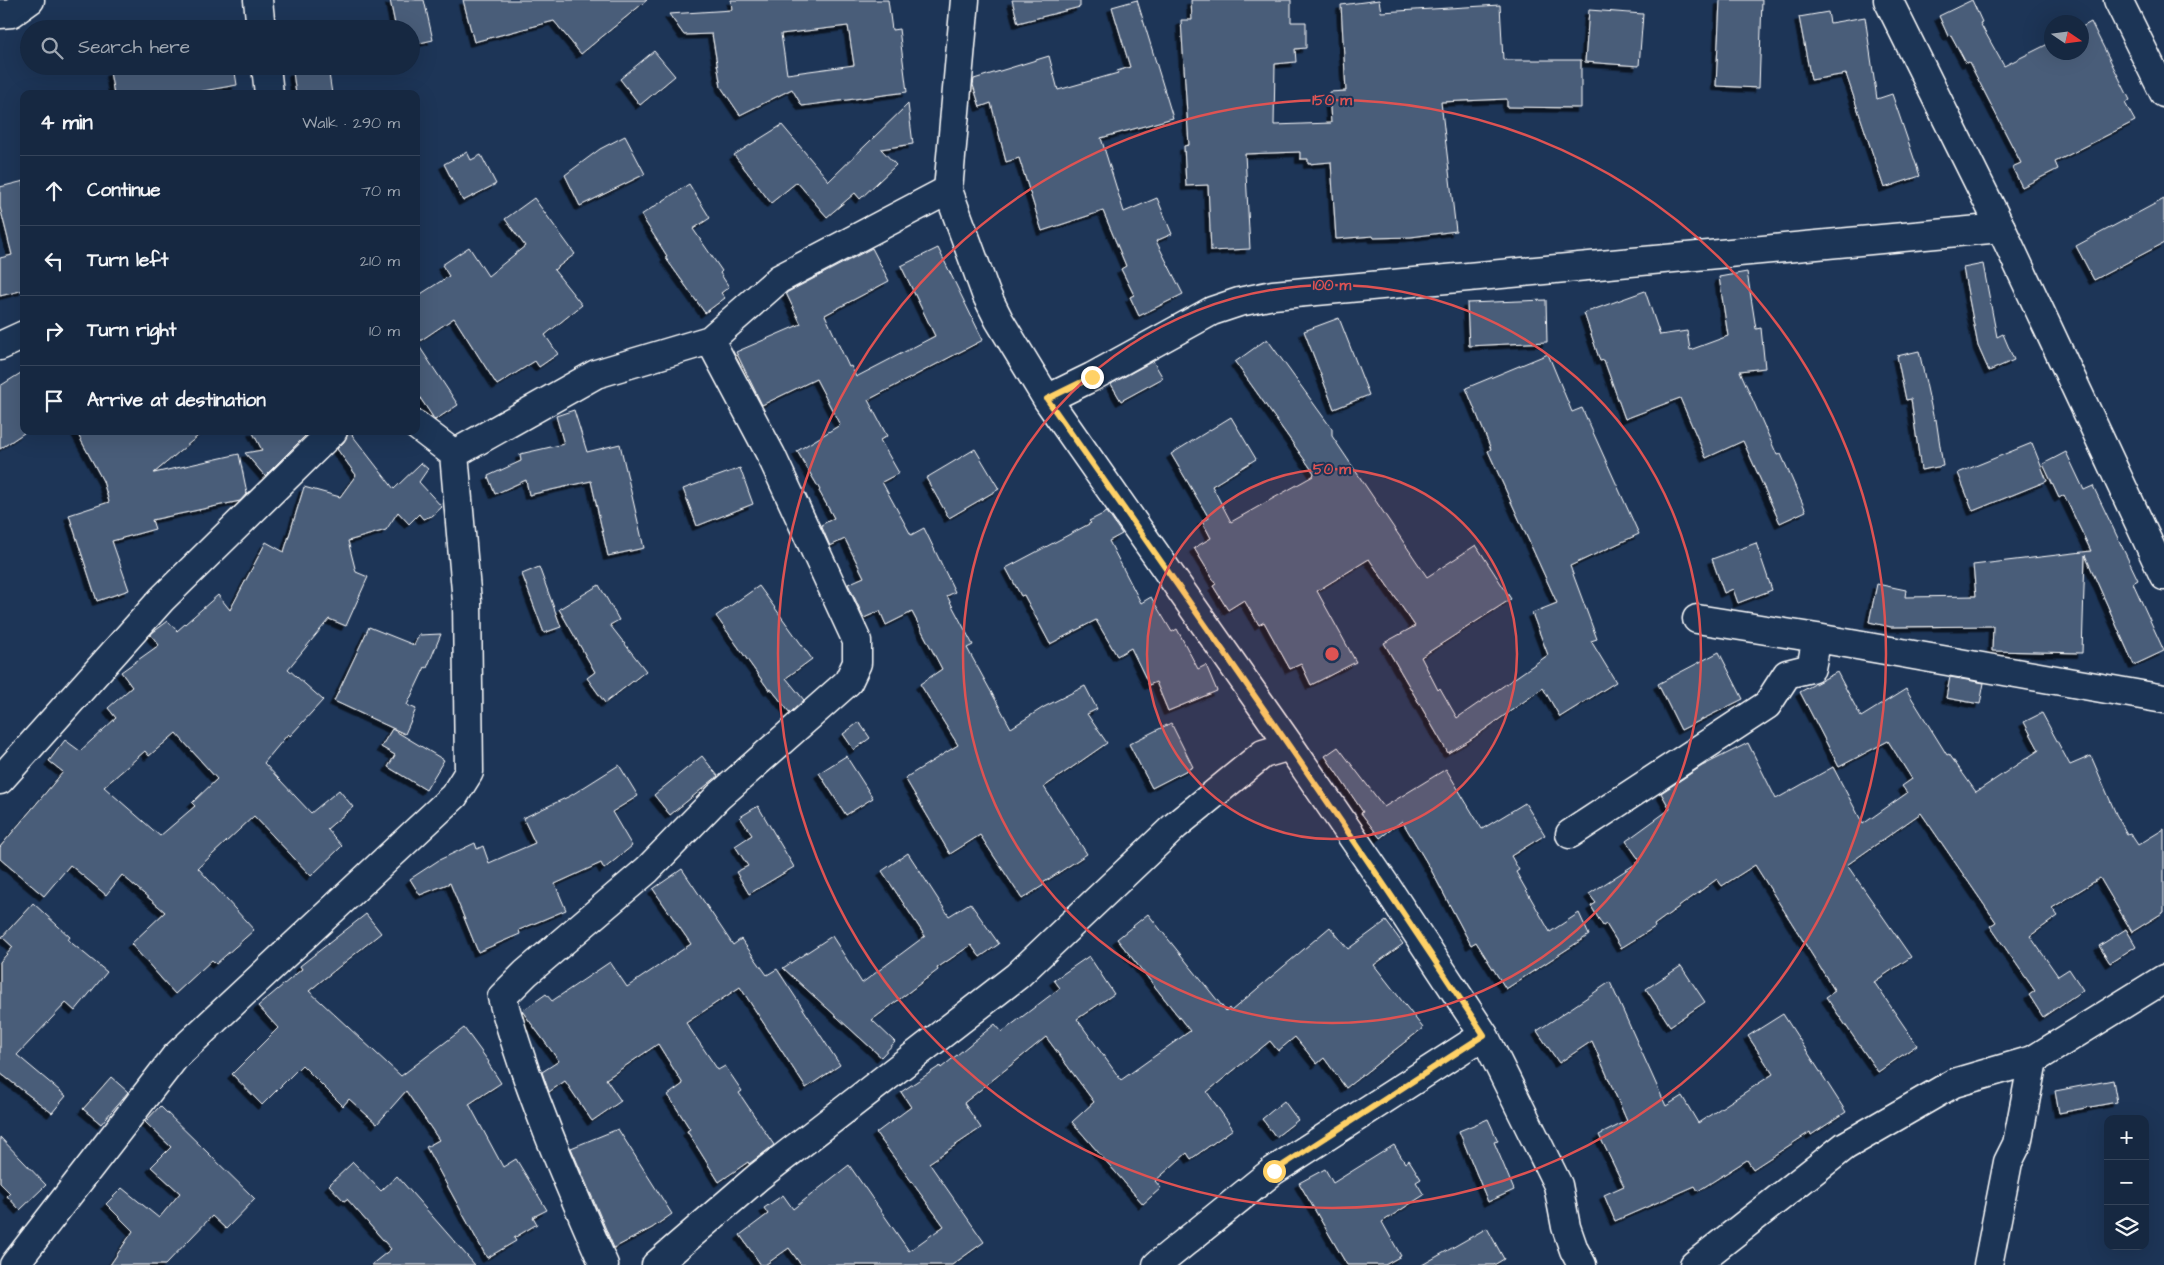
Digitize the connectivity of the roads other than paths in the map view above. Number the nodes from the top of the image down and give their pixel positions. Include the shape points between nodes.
1 (30, 0) edge
2 (258, 0) edge
3 (965, 0) edge
4 (1888, 0) edge
5 (2118, 0) edge
6 (0, 14) edge
7 (260, 20) edge
8 (267, 75) edge
9 (269, 90) edge
10 (2164, 93) edge
11 (948, 190) junction
12 (2001, 228) junction
13 (20, 337) edge
14 (710, 340) junction
15 (0, 346) edge
16 (1047, 399) junction
17 (420, 428) edge
18 (329, 435) edge
19 (454, 454) junction
20 (2164, 576) edge
21 (1697, 619) dead end
22 (1818, 638) junction
23 (2164, 699) edge
24 (1290, 746) junction
25 (0, 780) edge
26 (1570, 834) dead end
27 (2164, 979) edge
28 (1484, 1035) junction
29 (2033, 1060) junction
30 (14, 1265) edge
31 (604, 1265) edge
32 (656, 1265) edge
33 (1157, 1265) edge
34 (1582, 1265) edge
35 (1694, 1265) edge
36 (1988, 1265) edge

1 - 6 street via 12,13
2 - 7 street
3 - 11 street
4 - 12 street
5 - 10 street
8 - 9 street
11 - 14 street via 779,279
11 - 16 street via 986,294
12 - 16 street via 1273,295 1212,311
12 - 20 street
13 - 15 street
14 - 19 street via 596,374
14 - 31 street via 771,455 857,641 857,663 848,682 718,797 647,870 502,997 559,1161
16 - 24 street
17 - 19 street
18 - 25 street via 162,599
19 - 30 street via 467,602 469,772 454,796 176,1057
21 - 22 street
22 - 23 street
22 - 26 street via 1811,668 1787,674 1767,705
24 - 28 street
24 - 32 street via 1263,754 1176,826 1018,976 758,1177
27 - 29 street
28 - 33 street via 1274,1171
28 - 34 street via 1558,1185 1566,1227
29 - 35 street via 1954,1083 1845,1146
29 - 36 street via 2017,1144 2008,1162

